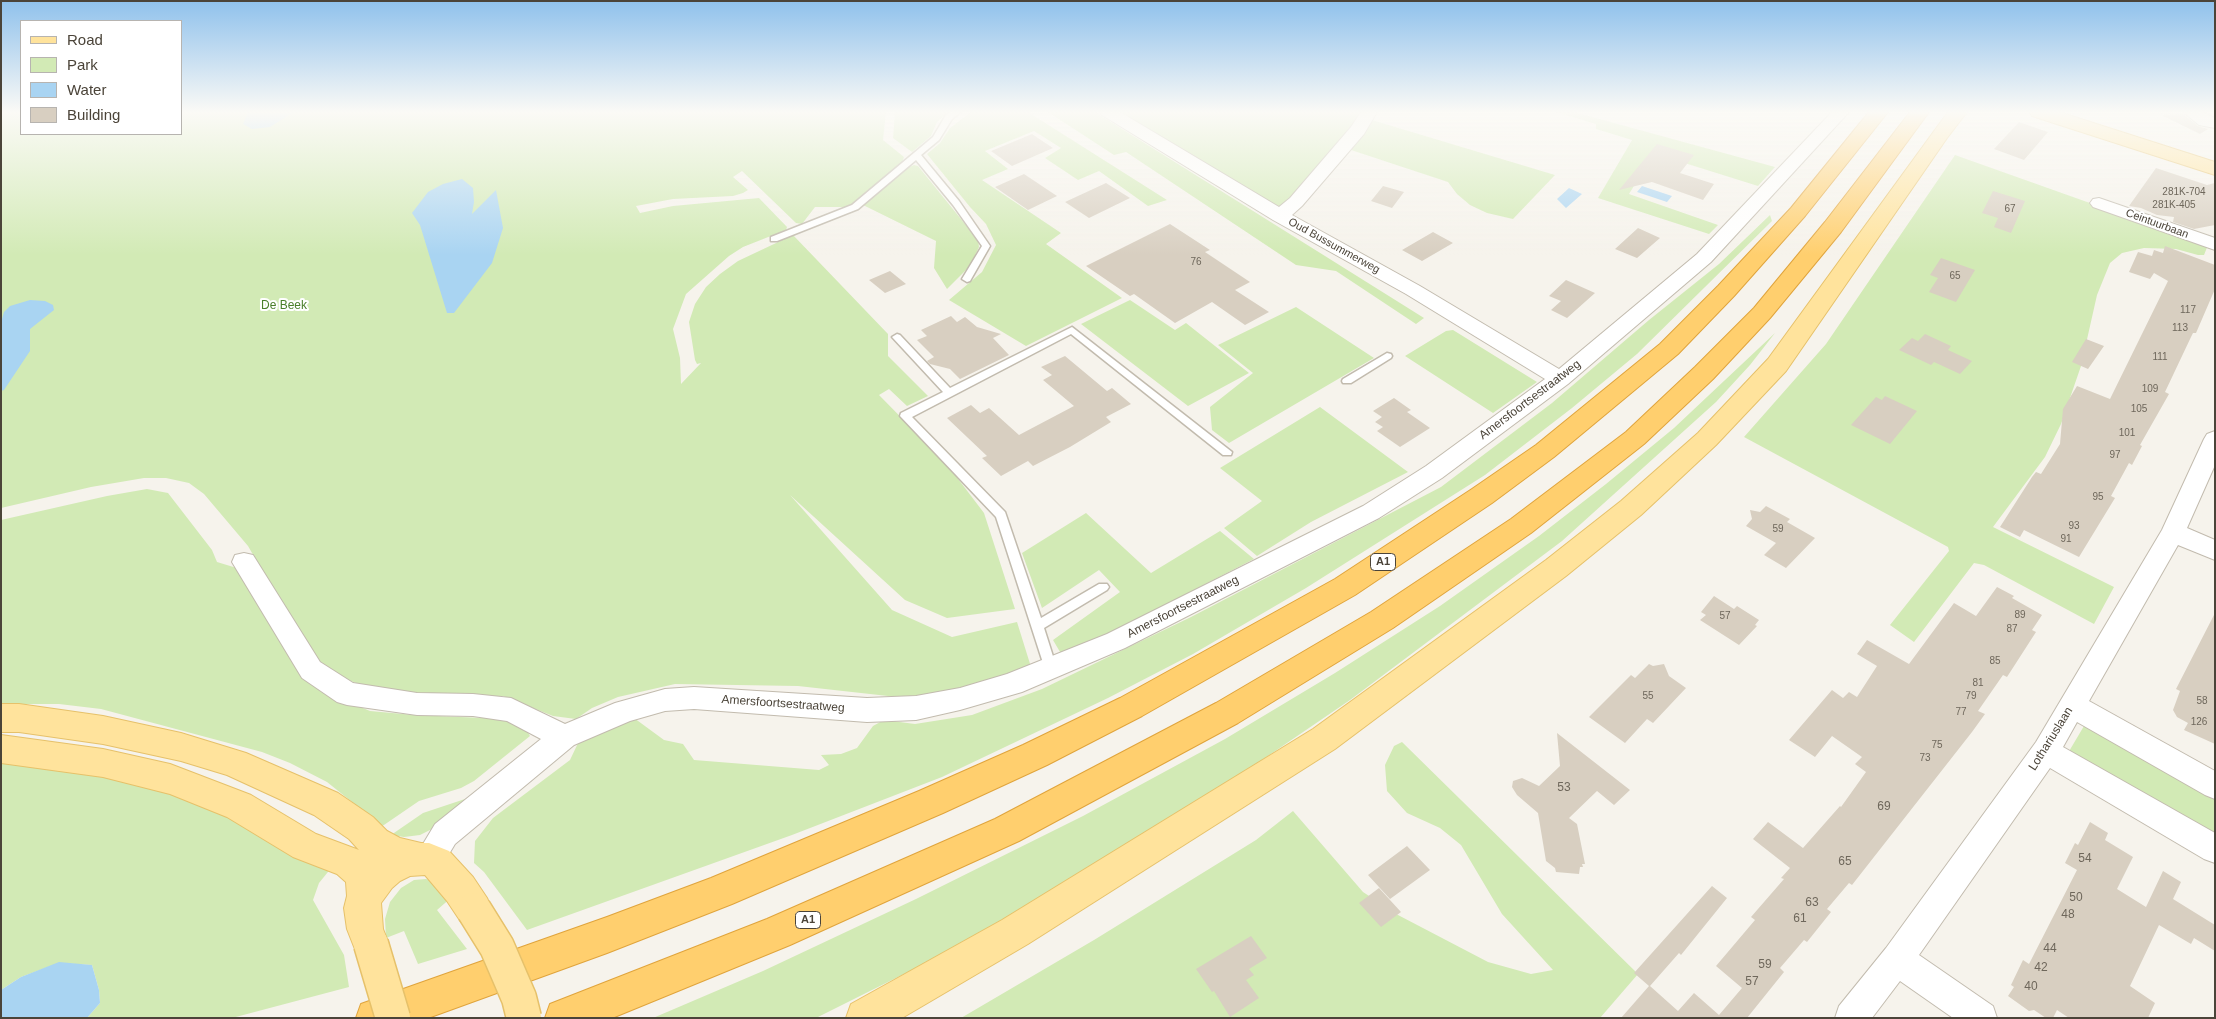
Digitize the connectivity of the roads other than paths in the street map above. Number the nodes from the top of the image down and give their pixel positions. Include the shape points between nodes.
1 (911, 160) edge
2 (920, 160) edge
3 (1187, 160) edge
4 (1333, 160) edge
5 (1796, 160) edge
6 (1840, 160) edge
7 (1884, 160) edge
8 (1922, 160) edge
9 (2186, 160) edge
10 (2215, 169) edge
11 (2099, 203) dead end
12 (1280, 216) junction
13 (774, 239) dead end
14 (2215, 244) edge
15 (967, 279) dead end
16 (897, 337) dead end
17 (1387, 356) dead end
18 (1560, 379) junction
19 (1347, 381) dead end
20 (949, 393) junction
21 (2215, 439) edge
22 (1227, 452) dead end
23 (2173, 532) junction
24 (2215, 551) edge
25 (244, 562) dead end
26 (1103, 587) dead end
27 (1037, 626) junction
28 (1051, 669) junction
29 (2072, 705) junction
30 (1, 718) edge
31 (564, 737) junction
32 (1, 749) edge
33 (2046, 750) junction
34 (2215, 786) edge
35 (2215, 849) edge
36 (423, 858) junction
37 (365, 896) junction
38 (1897, 959) junction
39 (883, 1013) edge
40 (374, 1018) edge
41 (393, 1018) edge
42 (524, 1018) edge
43 (564, 1018) edge
44 (1851, 1018) edge
45 (1981, 1018) edge

1 - 13 lane via 855,207
2 - 15 lane via 986,246
3 - 12 street, Oud Bussummerweg
4 - 12 street
5 - 18 street, Amersfoortsestraatweg via 1704,258
6 - 40 highway, A1 via 1726,292 1669,349 1545,451 1345,587 1131,707 931,802 719,892
7 - 43 highway, A1 via 1762,313 1635,438 1520,526 1382,620 1227,713 1007,830 777,933
8 - 39 main road via 1776,365 1707,439 1631,508 1556,568 1324,739
9 - 10 main road
11 - 14 street, Ceintuurbaan
12 - 18 street, Oud Bussummerweg
16 - 20 lane
17 - 19 lane
18 - 28 street, Amersfoortsestraatweg via 1434,472 1371,512 1116,641
20 - 22 lane via 1072,330
20 - 27 lane via 904,416 1001,515
21 - 23 street, Lothariuslaan
23 - 24 street
23 - 29 street, Lothariuslaan
25 - 31 street via 311,670 347,694 417,704 473,705 511,710
26 - 27 lane
27 - 28 lane
28 - 31 street, Amersfoortsestraatweg via 1012,684 916,708 867,710 694,698 665,700 624,711
29 - 33 street, Lothariuslaan
29 - 34 street
30 - 36 main road via 103,730 181,747 234,763 326,804 393,853
31 - 36 street, Amersfoortsestraatweg via 445,834
32 - 37 main road via 103,763 170,779 206,792 239,806 305,846 349,862 364,882
33 - 35 street
33 - 38 street, Lothariuslaan
36 - 37 main road via 388,869
36 - 42 main road, bridge via 443,868 474,910 497,947
37 - 41 main road, bridge via 362,908 365,929
38 - 44 street, Lothariuslaan
38 - 45 street

